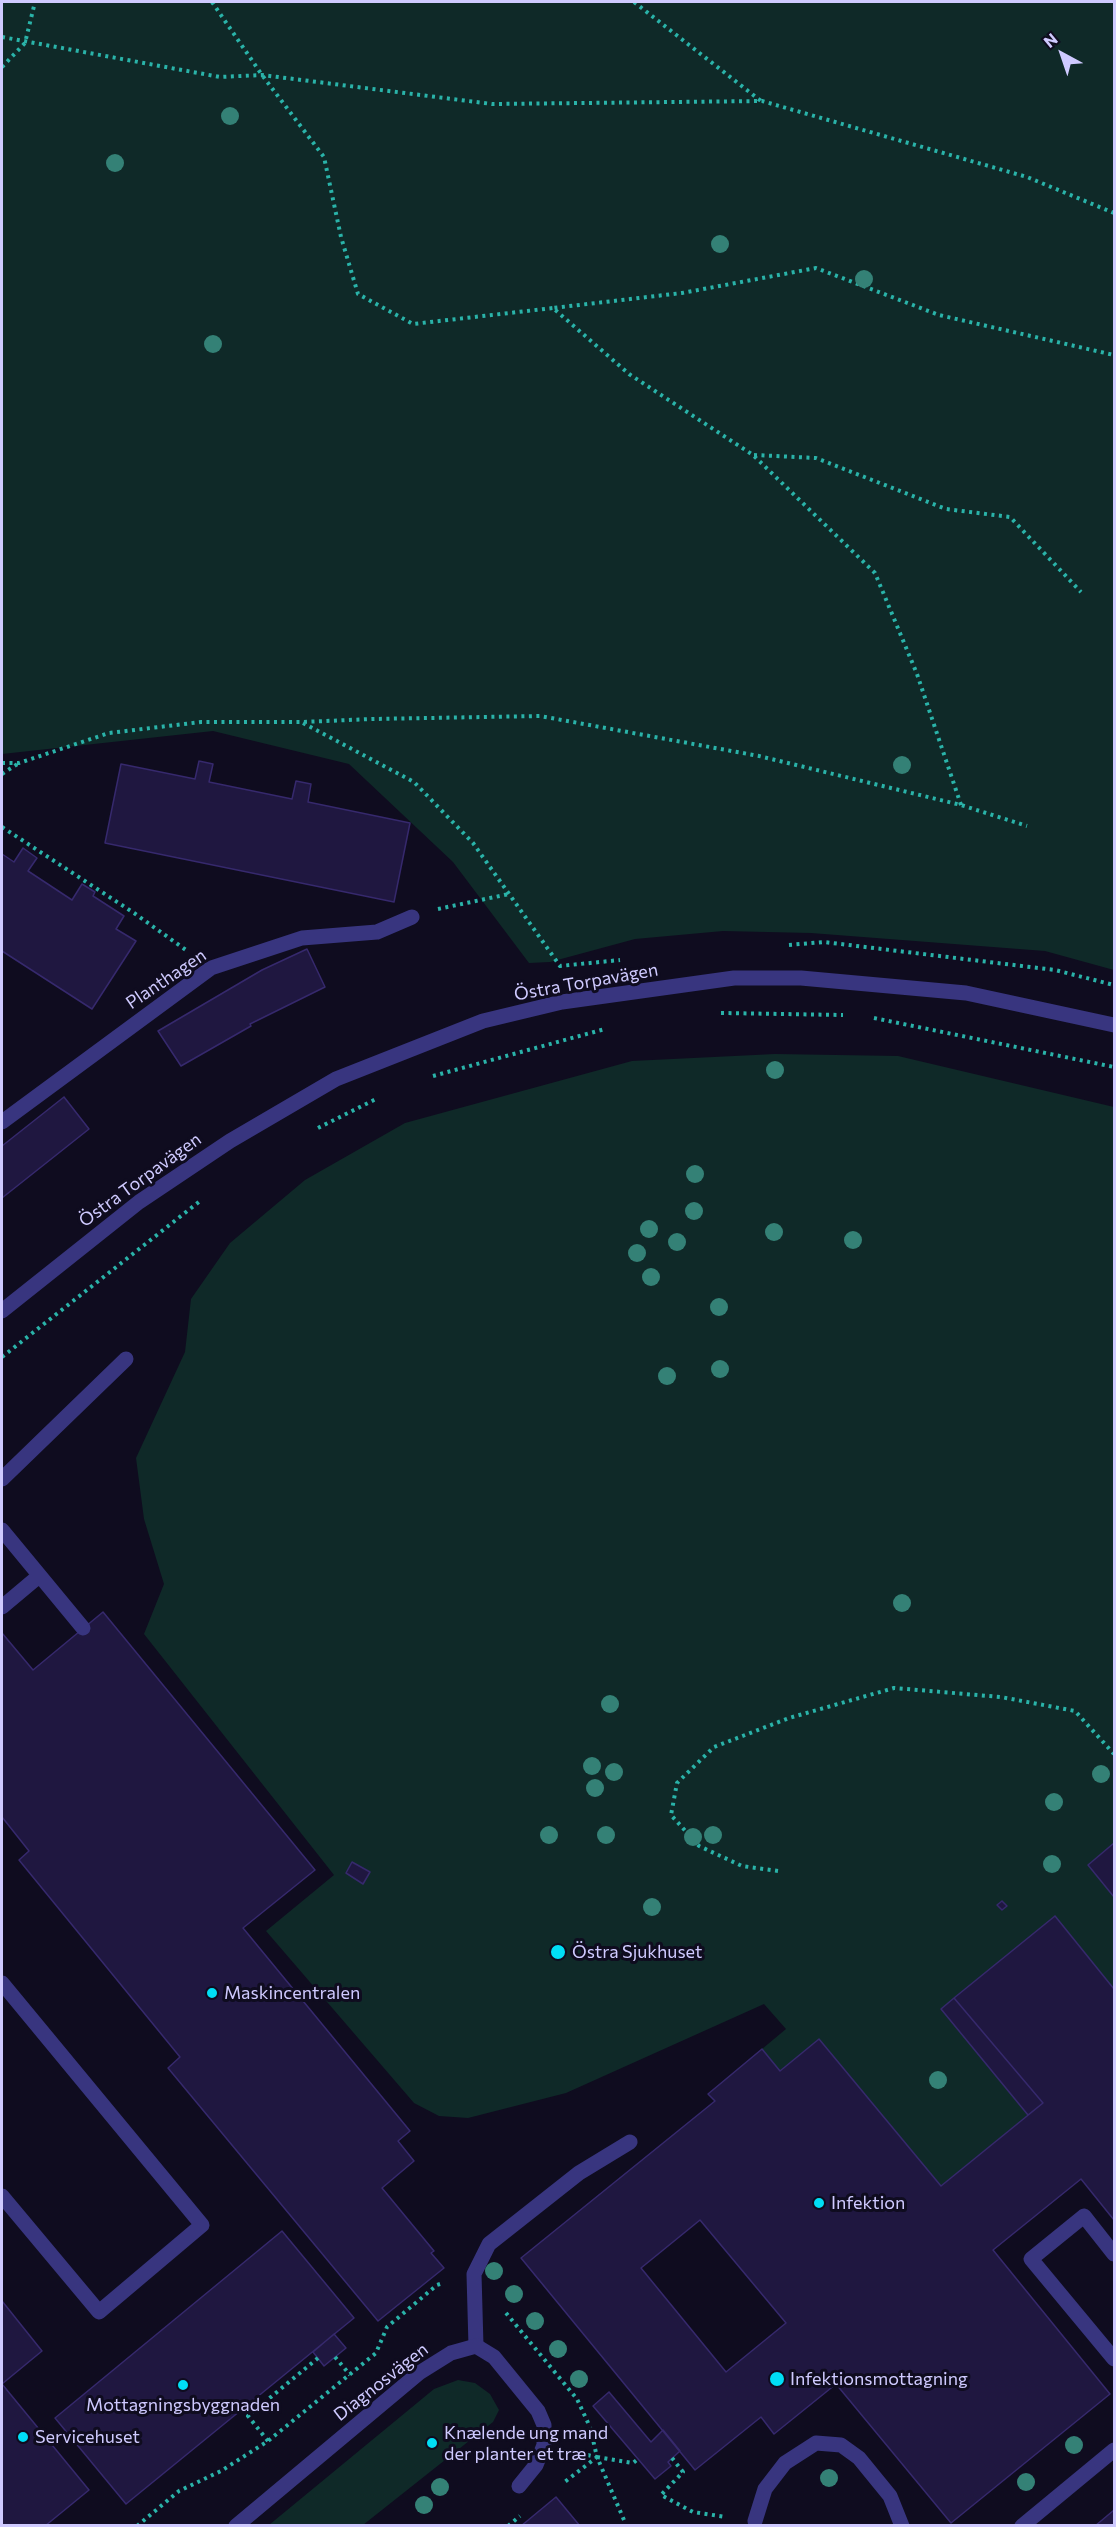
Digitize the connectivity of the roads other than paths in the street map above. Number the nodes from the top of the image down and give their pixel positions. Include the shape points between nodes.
1 (412, 917) road end
2 (1114, 1025) edge
3 (2, 1122) edge
4 (2, 1311) edge
5 (126, 1359) dead end
6 (2, 1479) edge
7 (2, 1530) edge
8 (39, 1576) junction
9 (2, 1607) edge
10 (83, 1628) dead end
11 (2, 1983) edge
12 (630, 2142) dead end
13 (2, 2196) edge
14 (1114, 2254) edge
15 (476, 2346) junction
16 (1114, 2359) edge
17 (1114, 2450) edge
18 (519, 2487) dead end
19 (755, 2521) dead end
20 (236, 2526) edge
21 (902, 2526) edge
22 (1022, 2526) edge

1 - 3 street, Planthagen via 377,932 302,938 210,968
2 - 4 street, Östra Torpavägen via 966,993 801,978 722,980 562,1002 483,1021 336,1079 230,1140 139,1202
5 - 6 street
7 - 8 street
8 - 9 street
8 - 10 street
11 - 13 street via 202,2225 99,2312
12 - 15 street via 579,2173 489,2244 474,2274
14 - 16 street via 1084,2216 1031,2259
15 - 18 street via 494,2357 538,2411 544,2425 544,2445 536,2465
15 - 20 street, Diagnosvägen via 451,2353 419,2373
17 - 22 street
19 - 21 street via 765,2489 785,2463 816,2443 841,2445 859,2458 890,2496

